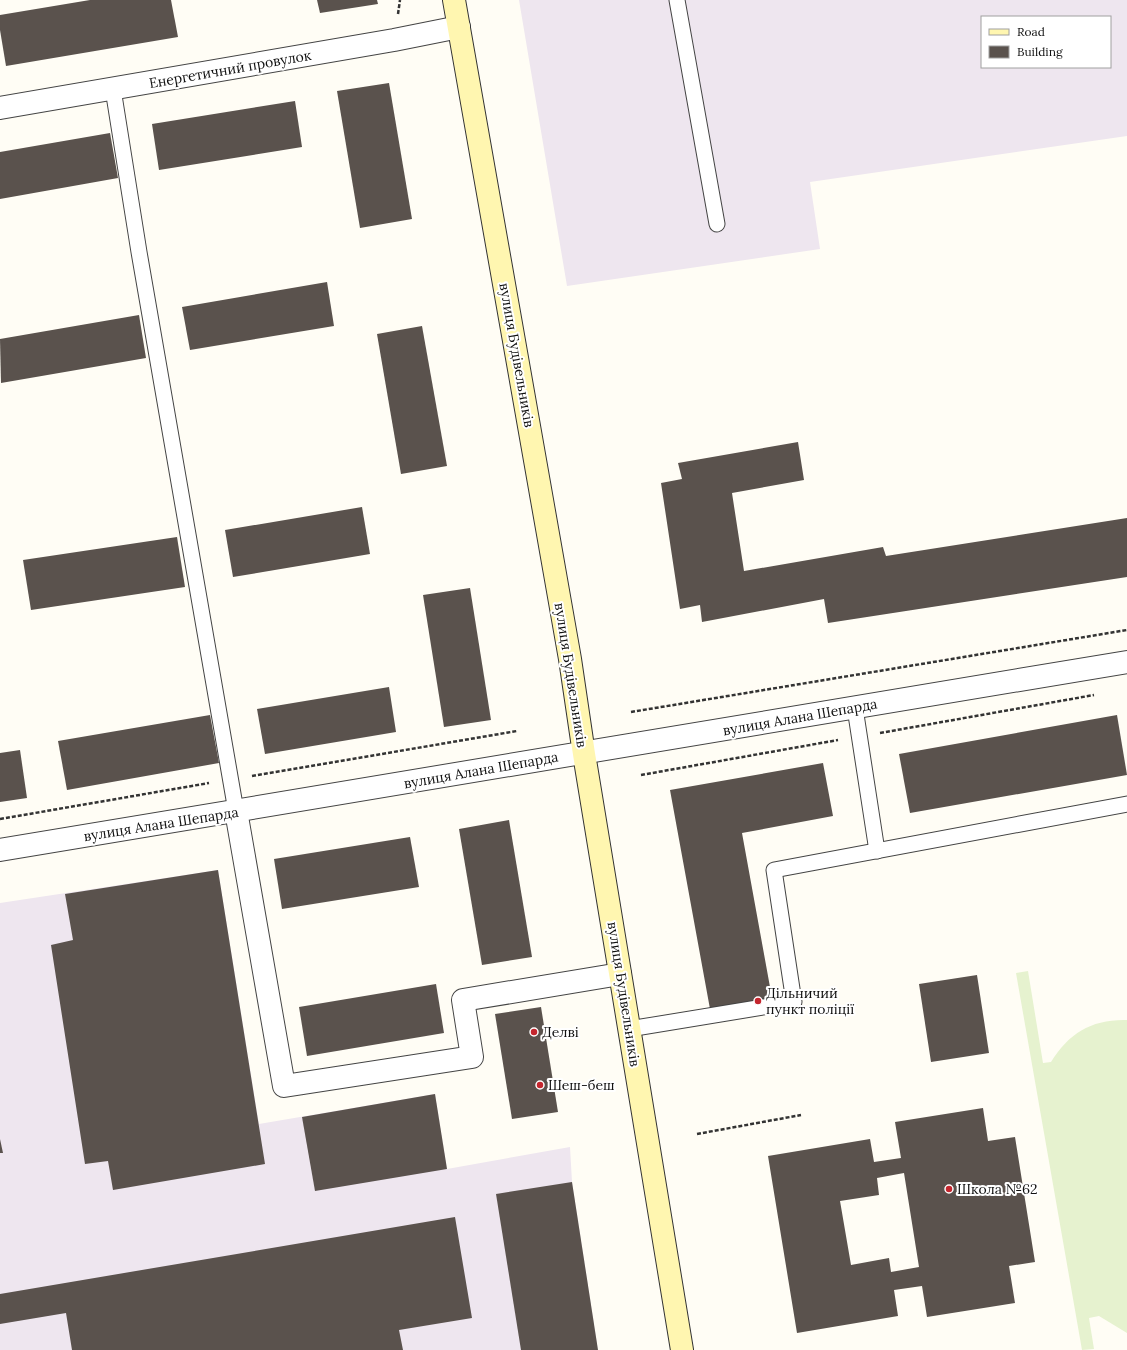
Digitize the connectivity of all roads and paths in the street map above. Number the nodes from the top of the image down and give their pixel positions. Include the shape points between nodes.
1 (454, 0) edge
2 (678, 0) edge
3 (459, 27) junction
4 (113, 89) junction
5 (0, 108) edge
6 (717, 224) dead end
7 (1127, 630) edge
8 (1127, 662) edge
9 (1096, 695) dead end
10 (855, 708) junction
11 (631, 712) dead end
12 (517, 731) dead end
13 (860, 736) junction
14 (584, 754) junction
15 (641, 775) dead end
16 (230, 780) junction
17 (1127, 804) edge
18 (236, 811) junction
19 (0, 819) edge
20 (0, 850) edge
21 (877, 851) junction
22 (620, 974) junction
23 (630, 1029) junction
24 (801, 1115) dead end
25 (697, 1134) dead end
26 (682, 1350) edge

1 - 3 street, вулиця Будівельників
2 - 6 lane
3 - 4 street, Енергетичний провулок
3 - 14 street, вулиця Будівельників via 570,659
4 - 5 street, Енергетичний провулок
4 - 16 lane
7 - 11 path
8 - 10 street, вулиця Алана Шепарда
9 - 13 path
10 - 13 lane
10 - 14 street, вулиця Алана Шепарда
12 - 16 path
13 - 15 path
13 - 21 lane
14 - 18 street, вулиця Алана Шепарда
14 - 22 street, вулиця Будівельників
16 - 18 lane
16 - 19 path
17 - 21 lane
18 - 20 street, вулиця Алана Шепарда
18 - 22 street via 284,1086 472,1057 463,1000
21 - 23 lane via 774,870 794,1002
22 - 23 street, вулиця Будівельників
23 - 26 street, вулиця Будівельників
24 - 25 path

